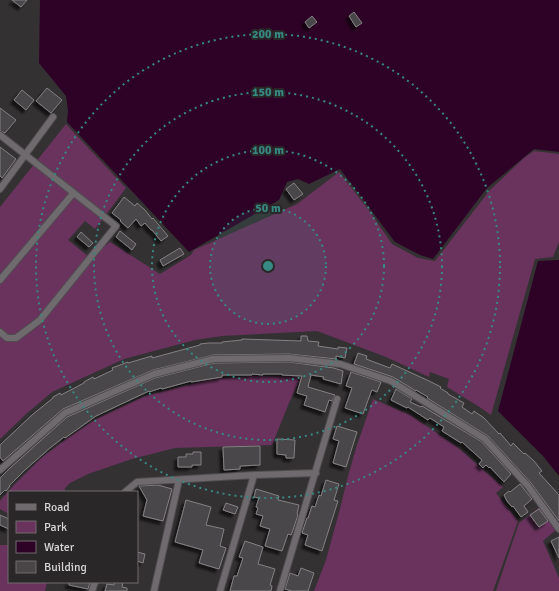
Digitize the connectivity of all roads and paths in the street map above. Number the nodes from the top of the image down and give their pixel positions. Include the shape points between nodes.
1 (53, 117) dead end
2 (0, 135) edge
3 (25, 155) junction
4 (0, 189) edge
5 (71, 196) dead end
6 (0, 280) edge
7 (0, 332) edge
8 (338, 399) dead end
9 (0, 470) edge
10 (316, 473) junction
11 (254, 475) junction
12 (179, 480) junction
13 (126, 491) edge
14 (559, 529) edge
15 (154, 591) edge
16 (220, 591) edge
17 (280, 591) edge

1 - 3 street
2 - 3 street
3 - 4 street
3 - 7 street via 116,226 40,320 16,338 7,338
5 - 6 street
8 - 10 street
9 - 14 street via 65,413 154,374 213,359 289,358 340,364 391,381 485,439 528,486
10 - 11 street
10 - 17 street
11 - 12 street
11 - 16 street
12 - 13 street via 137,482
12 - 15 street

